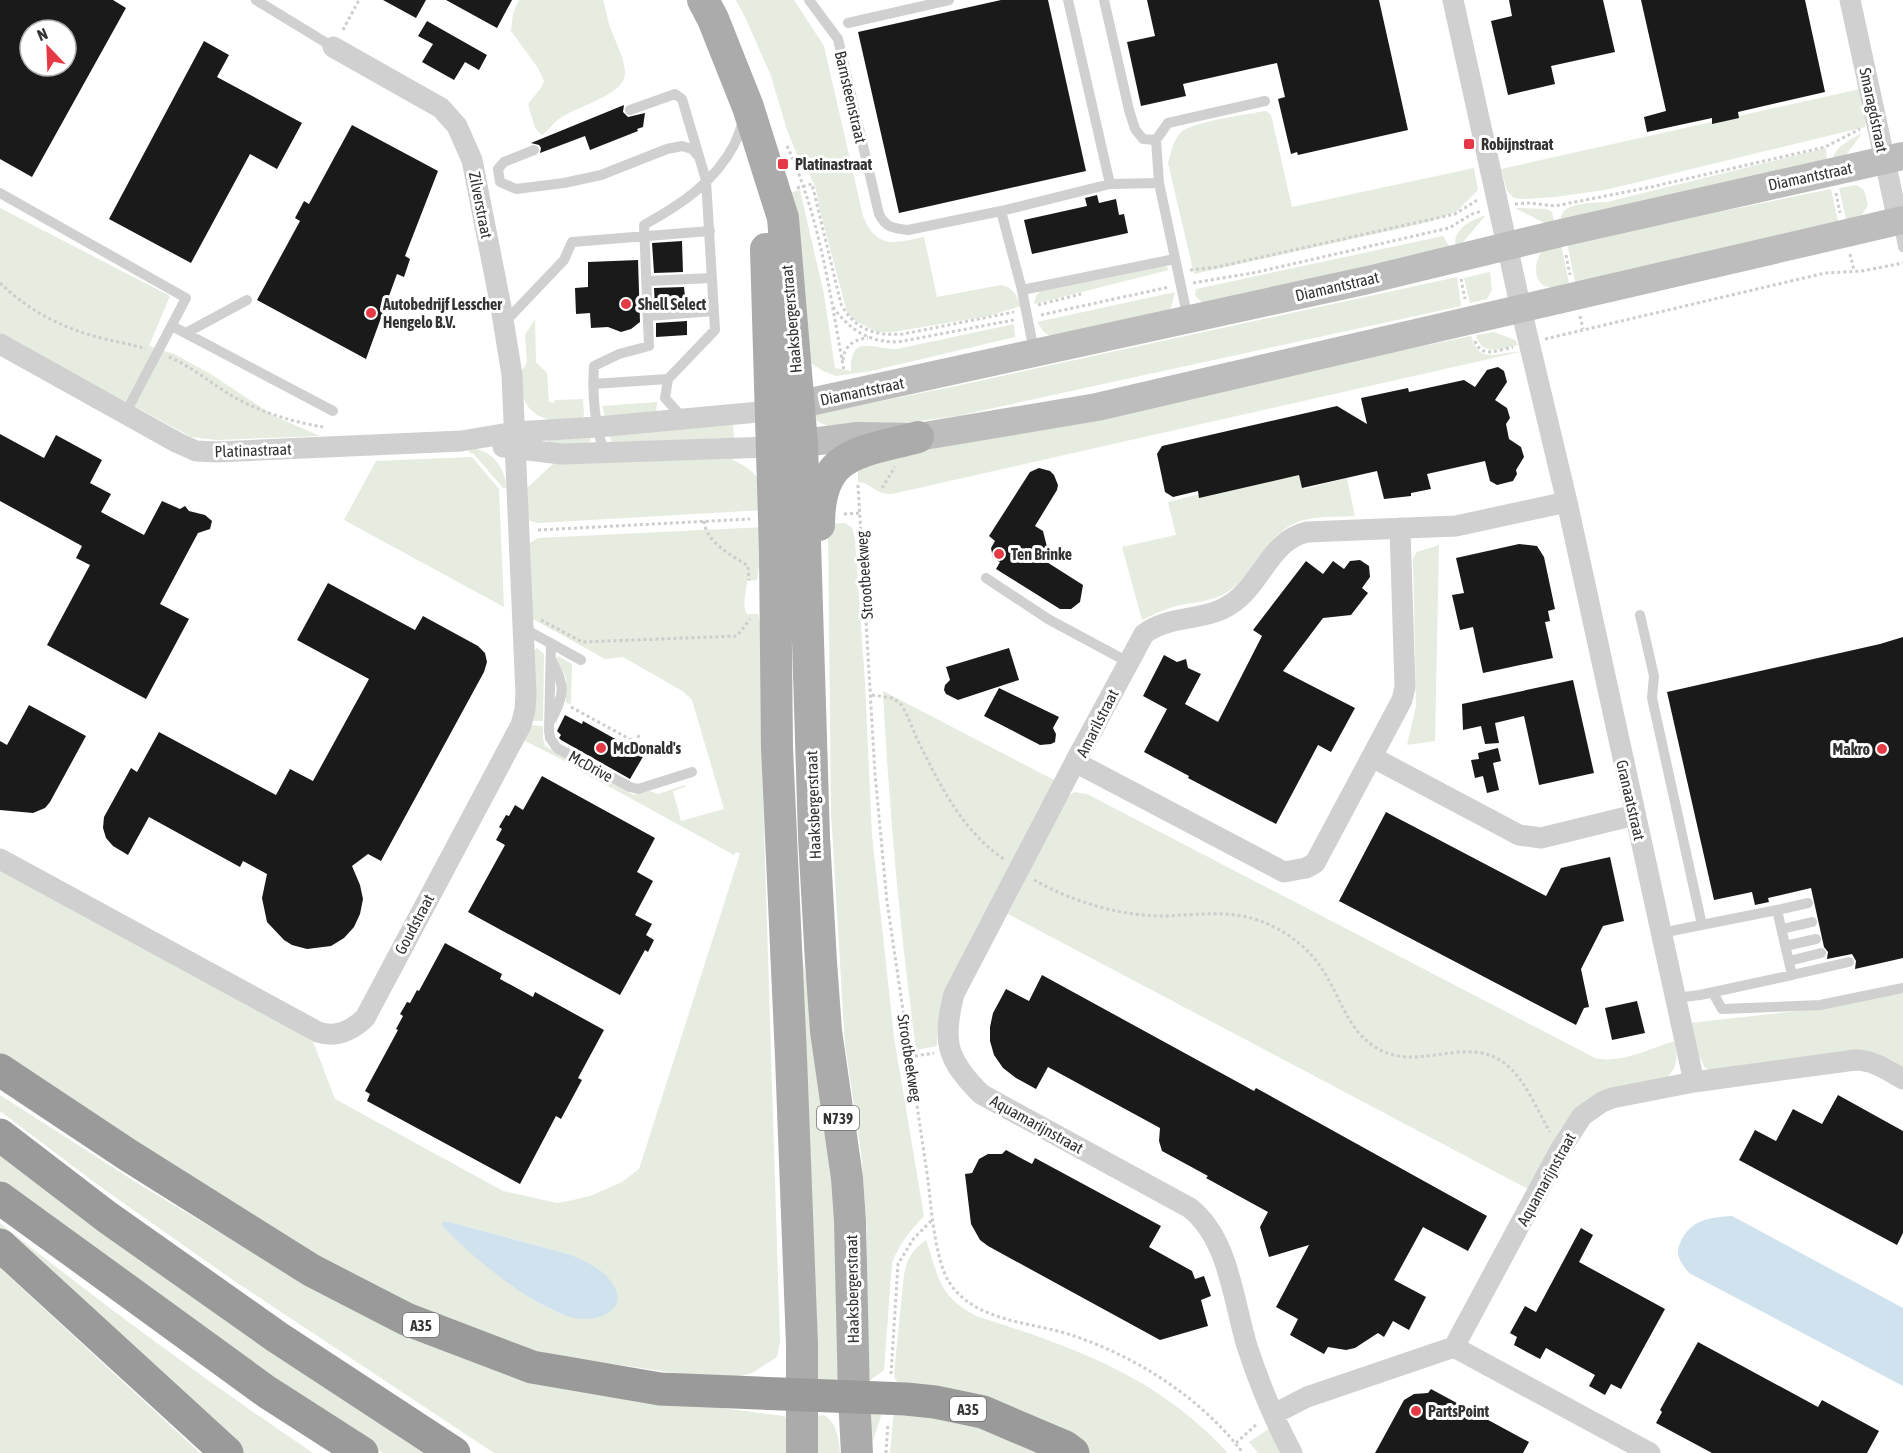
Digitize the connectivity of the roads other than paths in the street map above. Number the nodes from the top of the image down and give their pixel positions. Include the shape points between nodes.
1 (256, 0) edge
2 (703, 0) edge
3 (809, 0) edge
4 (949, 0) edge
5 (1068, 0) edge
6 (1104, 0) edge
7 (1453, 0) edge
8 (1850, 0) edge
9 (848, 23) dead end
10 (333, 47) joint
11 (1266, 101) dead end
12 (748, 107) junction
13 (630, 110) dead end
14 (1156, 140) junction
15 (534, 150) dead end
16 (699, 157) junction
17 (1894, 158) edge
18 (706, 180) junction
19 (1159, 183) junction
20 (1110, 184) junction
21 (0, 193) edge
22 (1001, 211) junction
23 (1901, 229) edge
24 (710, 231) junction
25 (645, 235) junction
26 (1508, 245) junction
27 (1175, 260) junction
28 (711, 278) junction
29 (646, 281) junction
30 (1023, 290) junction
31 (247, 300) dead end
32 (1521, 309) junction
33 (714, 311) junction
34 (648, 316) junction
35 (1188, 319) junction
36 (503, 323) junction
37 (172, 326) junction
38 (186, 333) junction
39 (0, 344) edge
40 (1035, 353) junction
41 (668, 379) junction
42 (593, 384) junction
43 (784, 408) junction
44 (333, 411) dead end
45 (125, 414) junction
46 (684, 419) junction
47 (597, 427) junction
48 (918, 436) junction
49 (516, 441) junction
50 (787, 445) junction
51 (604, 453) junction
52 (1567, 502) junction
53 (1400, 528) junction
54 (986, 578) dead end
55 (1640, 615) dead end
56 (522, 619) junction
57 (551, 643) junction
58 (580, 660) dead end
59 (1128, 662) junction
60 (810, 713) junction
61 (1372, 757) junction
62 (1075, 762) junction
63 (692, 772) dead end
64 (1635, 815) junction
65 (0, 859) edge
66 (1808, 903) dead end
67 (1777, 910) junction
68 (1812, 922) dead end
69 (1701, 925) junction
70 (1782, 929) junction
71 (1661, 933) junction
72 (1815, 939) dead end
73 (1785, 946) junction
74 (1821, 953) dead end
75 (1789, 961) junction
76 (1849, 962) dead end
77 (1792, 975) junction
78 (1903, 988) edge
79 (1713, 993) junction
80 (1675, 998) junction
81 (0, 1070) edge
82 (1903, 1079) edge
83 (1694, 1082) junction
84 (0, 1135) edge
85 (0, 1198) edge
86 (0, 1245) edge
87 (1454, 1347) junction
88 (802, 1396) junction
89 (854, 1398) junction
90 (1274, 1414) junction
91 (227, 1453) edge
92 (362, 1453) edge
93 (454, 1453) edge
94 (802, 1453) edge
95 (857, 1453) edge
96 (1073, 1453) edge
97 (1292, 1453) edge
98 (1650, 1453) edge

1 - 10 lane
2 - 12 main road, Haaksbergerstraat
3 - 22 lane, Barnsteenstraat via 838,39 884,223 908,230
4 - 9 lane
5 - 20 lane
6 - 14 lane via 1135,129 1143,139
7 - 26 street via 1491,202
8 - 17 street, Smaragdstraat via 1877,125
10 - 36 street, Zilverstraat via 441,108 457,126 472,160
11 - 14 lane via 1168,123
12 - 18 lane via 735,144
12 - 43 main road, Haaksbergerstraat via 783,218
13 - 16 lane via 675,94 682,99
14 - 19 lane
15 - 16 lane via 504,162 498,169 500,183 516,189 564,183 601,175 682,146 692,148
16 - 18 lane
17 - 23 street, Smaragdstraat
17 - 26 main road, Diamantstraat via 1828,160 1558,219
18 - 24 lane
18 - 25 lane via 690,198 644,225
19 - 20 lane
19 - 27 lane
20 - 22 lane
21 - 37 lane via 186,298
22 - 30 lane
23 - 32 main road via 1845,233
24 - 25 lane
24 - 28 lane
25 - 29 lane
25 - 36 lane via 572,242 564,260
26 - 32 street, Granaatstraat
26 - 35 main road, Diamantstraat
27 - 30 lane
27 - 35 lane
28 - 29 lane
28 - 33 lane
29 - 34 lane
30 - 40 lane
31 - 38 lane
32 - 48 main road via 1097,407
32 - 52 street, Granaatstraat
33 - 34 lane
33 - 41 lane via 715,330
34 - 42 lane via 649,346 594,366
35 - 40 main road, Diamantstraat
36 - 49 street, Zilverstraat via 512,375
37 - 38 lane
37 - 45 lane
38 - 44 lane
39 - 45 street, Platinastraat
40 - 43 main road, Diamantstraat
41 - 42 lane
41 - 46 lane via 665,398
42 - 47 lane
43 - 46 street, Platinastraat
43 - 50 main road, Haaksbergerstraat
45 - 49 street, Platinastraat via 196,451
46 - 47 street, Platinastraat
47 - 49 street, Platinastraat
47 - 51 lane
48 - 50 main road via 858,436
48 - 60 main road via 860,453 832,470 824,485 819,505 821,675
49 - 51 street, Platinastraat via 561,454
49 - 56 street, Goudstraat
50 - 51 street, Platinastraat
50 - 60 main road, Haaksbergerstraat
50 - 88 main road, Haaksbergerstraat / N739 via 778,788
52 - 53 street, Amarilstraat via 1456,526
52 - 64 street, Granaatstraat
53 - 59 street, Amarilstraat via 1296,534 1231,605 1218,612 1152,628 1144,634
53 - 61 street, Amarilstraat via 1405,687
54 - 59 lane via 1048,619
55 - 69 lane via 1654,676 1652,698
56 - 57 lane
56 - 65 street, Goudstraat via 526,694 521,725 365,1018 343,1032 318,1032
57 - 58 lane
57 - 63 lane, McDrive via 550,738 557,748 638,789
59 - 62 street, Amarilstraat
60 - 89 main road, Haaksbergerstraat / N739 via 826,1031 850,1221
61 - 62 street, Amarilstraat via 1315,862 1284,872
61 - 64 street via 1519,835 1541,838
62 - 90 street, Aquamarijnstraat via 954,994 949,1016 951,1050 962,1074 981,1094 1190,1208 1203,1220 1219,1245 1248,1346
64 - 71 street, Granaatstraat
66 - 67 lane
67 - 69 lane
67 - 70 lane
68 - 70 lane
69 - 71 lane
70 - 73 lane
71 - 80 street, Granaatstraat
72 - 73 lane
73 - 75 lane
74 - 75 lane
75 - 77 lane
76 - 77 lane
77 - 79 lane
78 - 79 lane via 1820,1005 1722,1010
79 - 80 lane
80 - 83 street, Granaatstraat
81 - 88 highway, A35 via 311,1270 406,1319 532,1367 660,1389
82 - 83 street via 1875,1064 1855,1060
83 - 87 street, Aquamarijnstraat via 1612,1098 1582,1116
84 - 93 highway via 107,1217 277,1337
85 - 92 highway via 267,1392
86 - 91 highway
87 - 90 street via 1306,1397
87 - 98 street
88 - 89 highway, A35
88 - 94 main road, Haaksbergerstraat / N739
89 - 95 main road, Haaksbergerstraat / N739
89 - 96 highway, A35 via 935,1402 983,1412
90 - 97 street, Aquamarijnstraat

